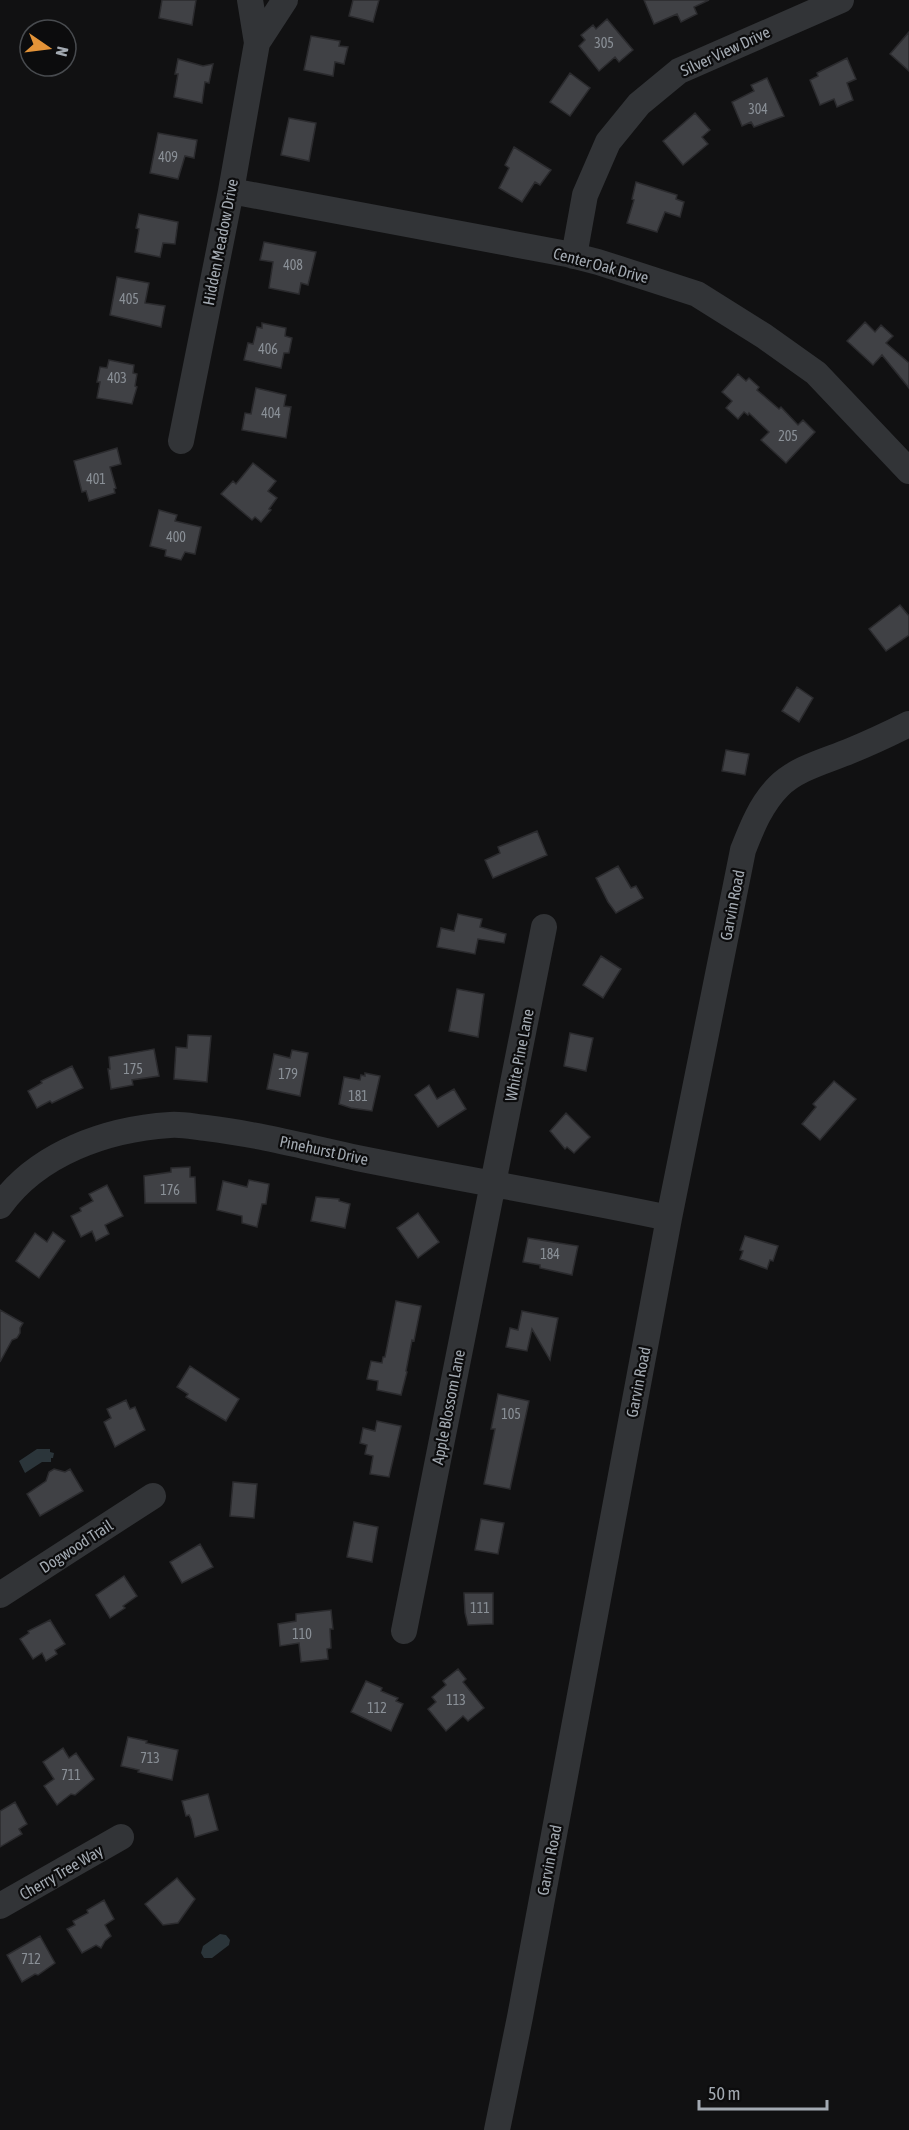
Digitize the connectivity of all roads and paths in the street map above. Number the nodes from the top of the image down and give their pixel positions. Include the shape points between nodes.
1 (250, 0) edge
2 (285, 0) edge
3 (841, 0) edge
4 (257, 43) junction
5 (231, 191) junction
6 (574, 256) junction
7 (181, 441) dead end
8 (909, 471) edge
9 (909, 724) edge
10 (544, 927) dead end
11 (494, 1184) junction
12 (0, 1206) edge
13 (669, 1218) junction
14 (153, 1497) dead end
15 (0, 1595) edge
16 (404, 1631) dead end
17 (121, 1837) dead end
18 (0, 1906) edge
19 (497, 2130) edge

1 - 4 street, Hidden Meadow Drive
2 - 4 street, Hidden Meadow Drive
3 - 6 street, Silver View Drive via 679,71 639,104 608,142 585,195
4 - 5 street, Hidden Meadow Drive
5 - 6 street, Center Oak Drive
5 - 7 street, Hidden Meadow Drive
6 - 8 street, Center Oak Drive via 697,294 764,336 816,373
9 - 13 street, Garvin Road via 800,771 780,784 753,824 743,850
10 - 11 street, White Pine Lane
11 - 12 street, Pinehurst Drive via 234,1131 172,1125 108,1134 55,1157 10,1191
11 - 13 street, Pinehurst Drive
11 - 16 street, Apple Blossom Lane
13 - 19 street, Garvin Road
14 - 15 street, Dogwood Trail
17 - 18 street, Cherry Tree Way

